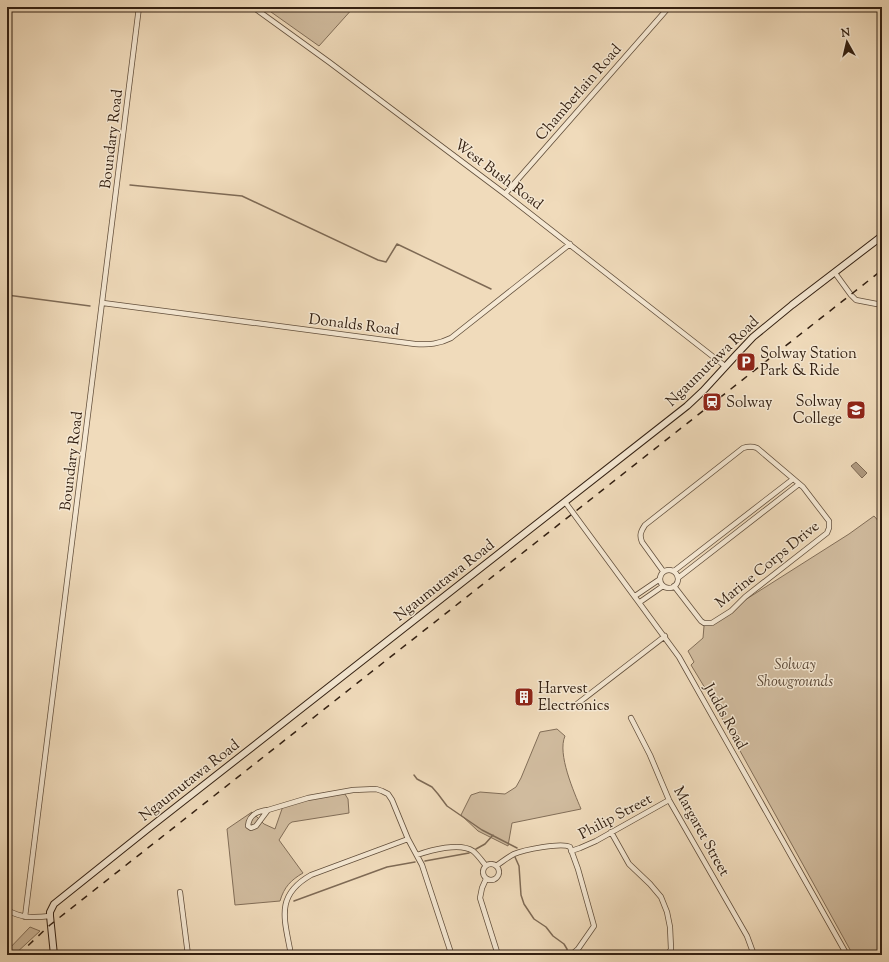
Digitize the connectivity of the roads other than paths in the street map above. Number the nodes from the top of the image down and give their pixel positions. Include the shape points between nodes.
1 (139, 7) edge
2 (253, 7) edge
3 (669, 7) edge
4 (505, 194) junction
5 (882, 236) edge
6 (570, 244) junction
7 (835, 273) junction
8 (103, 302) junction
9 (882, 305) edge
10 (725, 366) junction
11 (793, 478) junction
12 (799, 484) junction
13 (772, 496) junction
14 (776, 501) junction
15 (565, 502) junction
16 (741, 520) junction
17 (746, 526) junction
18 (711, 544) junction
19 (715, 550) junction
20 (663, 571) junction
21 (674, 571) junction
22 (678, 578) junction
23 (660, 579) junction
24 (663, 586) junction
25 (674, 586) junction
26 (635, 596) junction
27 (640, 602) junction
28 (665, 636) junction
29 (573, 707) dead end
30 (631, 718) dead end
31 (669, 800) junction
32 (268, 810) junction
33 (611, 832) junction
34 (408, 839) junction
35 (571, 851) junction
36 (417, 855) junction
37 (486, 866) junction
38 (496, 866) junction
39 (486, 879) junction
40 (180, 892) dead end
41 (7, 910) edge
42 (50, 916) junction
43 (25, 917) junction
44 (450, 950) dead end
45 (54, 955) edge
46 (188, 955) edge
47 (291, 955) edge
48 (498, 955) edge
49 (571, 955) edge
50 (668, 955) edge
51 (754, 955) edge
52 (847, 955) edge

1 - 8 street, Boundary Road
2 - 4 street, West Bush Road
3 - 4 street, Chamberlain Road
4 - 6 street, West Bush Road
5 - 7 main road, Ngaumutawa Road
6 - 8 street, Donalds Road via 451,338 429,345
6 - 10 street, West Bush Road
7 - 9 street via 856,300
7 - 10 main road, Ngaumutawa Road via 753,337
8 - 43 street, Boundary Road
10 - 15 main road, Ngaumutawa Road via 687,406
11 - 12 street, Marine Corps Drive
11 - 13 street
11 - 20 street, Marine Corps Drive via 757,448 743,448 645,525 642,530 642,542
12 - 14 street
12 - 25 street, Marine Corps Drive via 829,521 827,533 745,597 731,611 712,623 701,621
13 - 14 street
13 - 16 street
14 - 17 street
15 - 26 street, Judds Road
15 - 42 main road, Ngaumutawa Road via 95,871 54,904
16 - 17 street
16 - 18 street
17 - 19 street
18 - 19 street
18 - 21 street
19 - 22 street
20 - 21 street
20 - 23 street
21 - 22 street
22 - 25 street
23 - 24 street
23 - 26 street
24 - 25 street
24 - 27 street
26 - 27 street, Judds Road
27 - 28 street, Judds Road
28 - 29 street
28 - 52 street, Judds Road
30 - 31 street, Margaret Street
31 - 33 street, Philip Street
31 - 51 street, Margaret Street via 747,936
32 - 32 street via 256,826 248,826 255,813
32 - 34 street via 324,794 376,789 388,794 392,800
33 - 35 street, Philip Street
33 - 50 street via 629,864 650,884 667,912 671,949
34 - 36 street
34 - 47 street via 311,875 299,882 286,900 284,912
35 - 38 street via 570,847 564,844 528,850 513,854
35 - 49 street via 594,926
36 - 37 street via 432,850 463,848 472,851
36 - 44 street via 428,880
37 - 38 street
37 - 39 street via 483,872
38 - 39 street via 498,876 491,881
39 - 48 street via 480,898
40 - 46 street
41 - 43 street
42 - 43 street
42 - 45 main road

